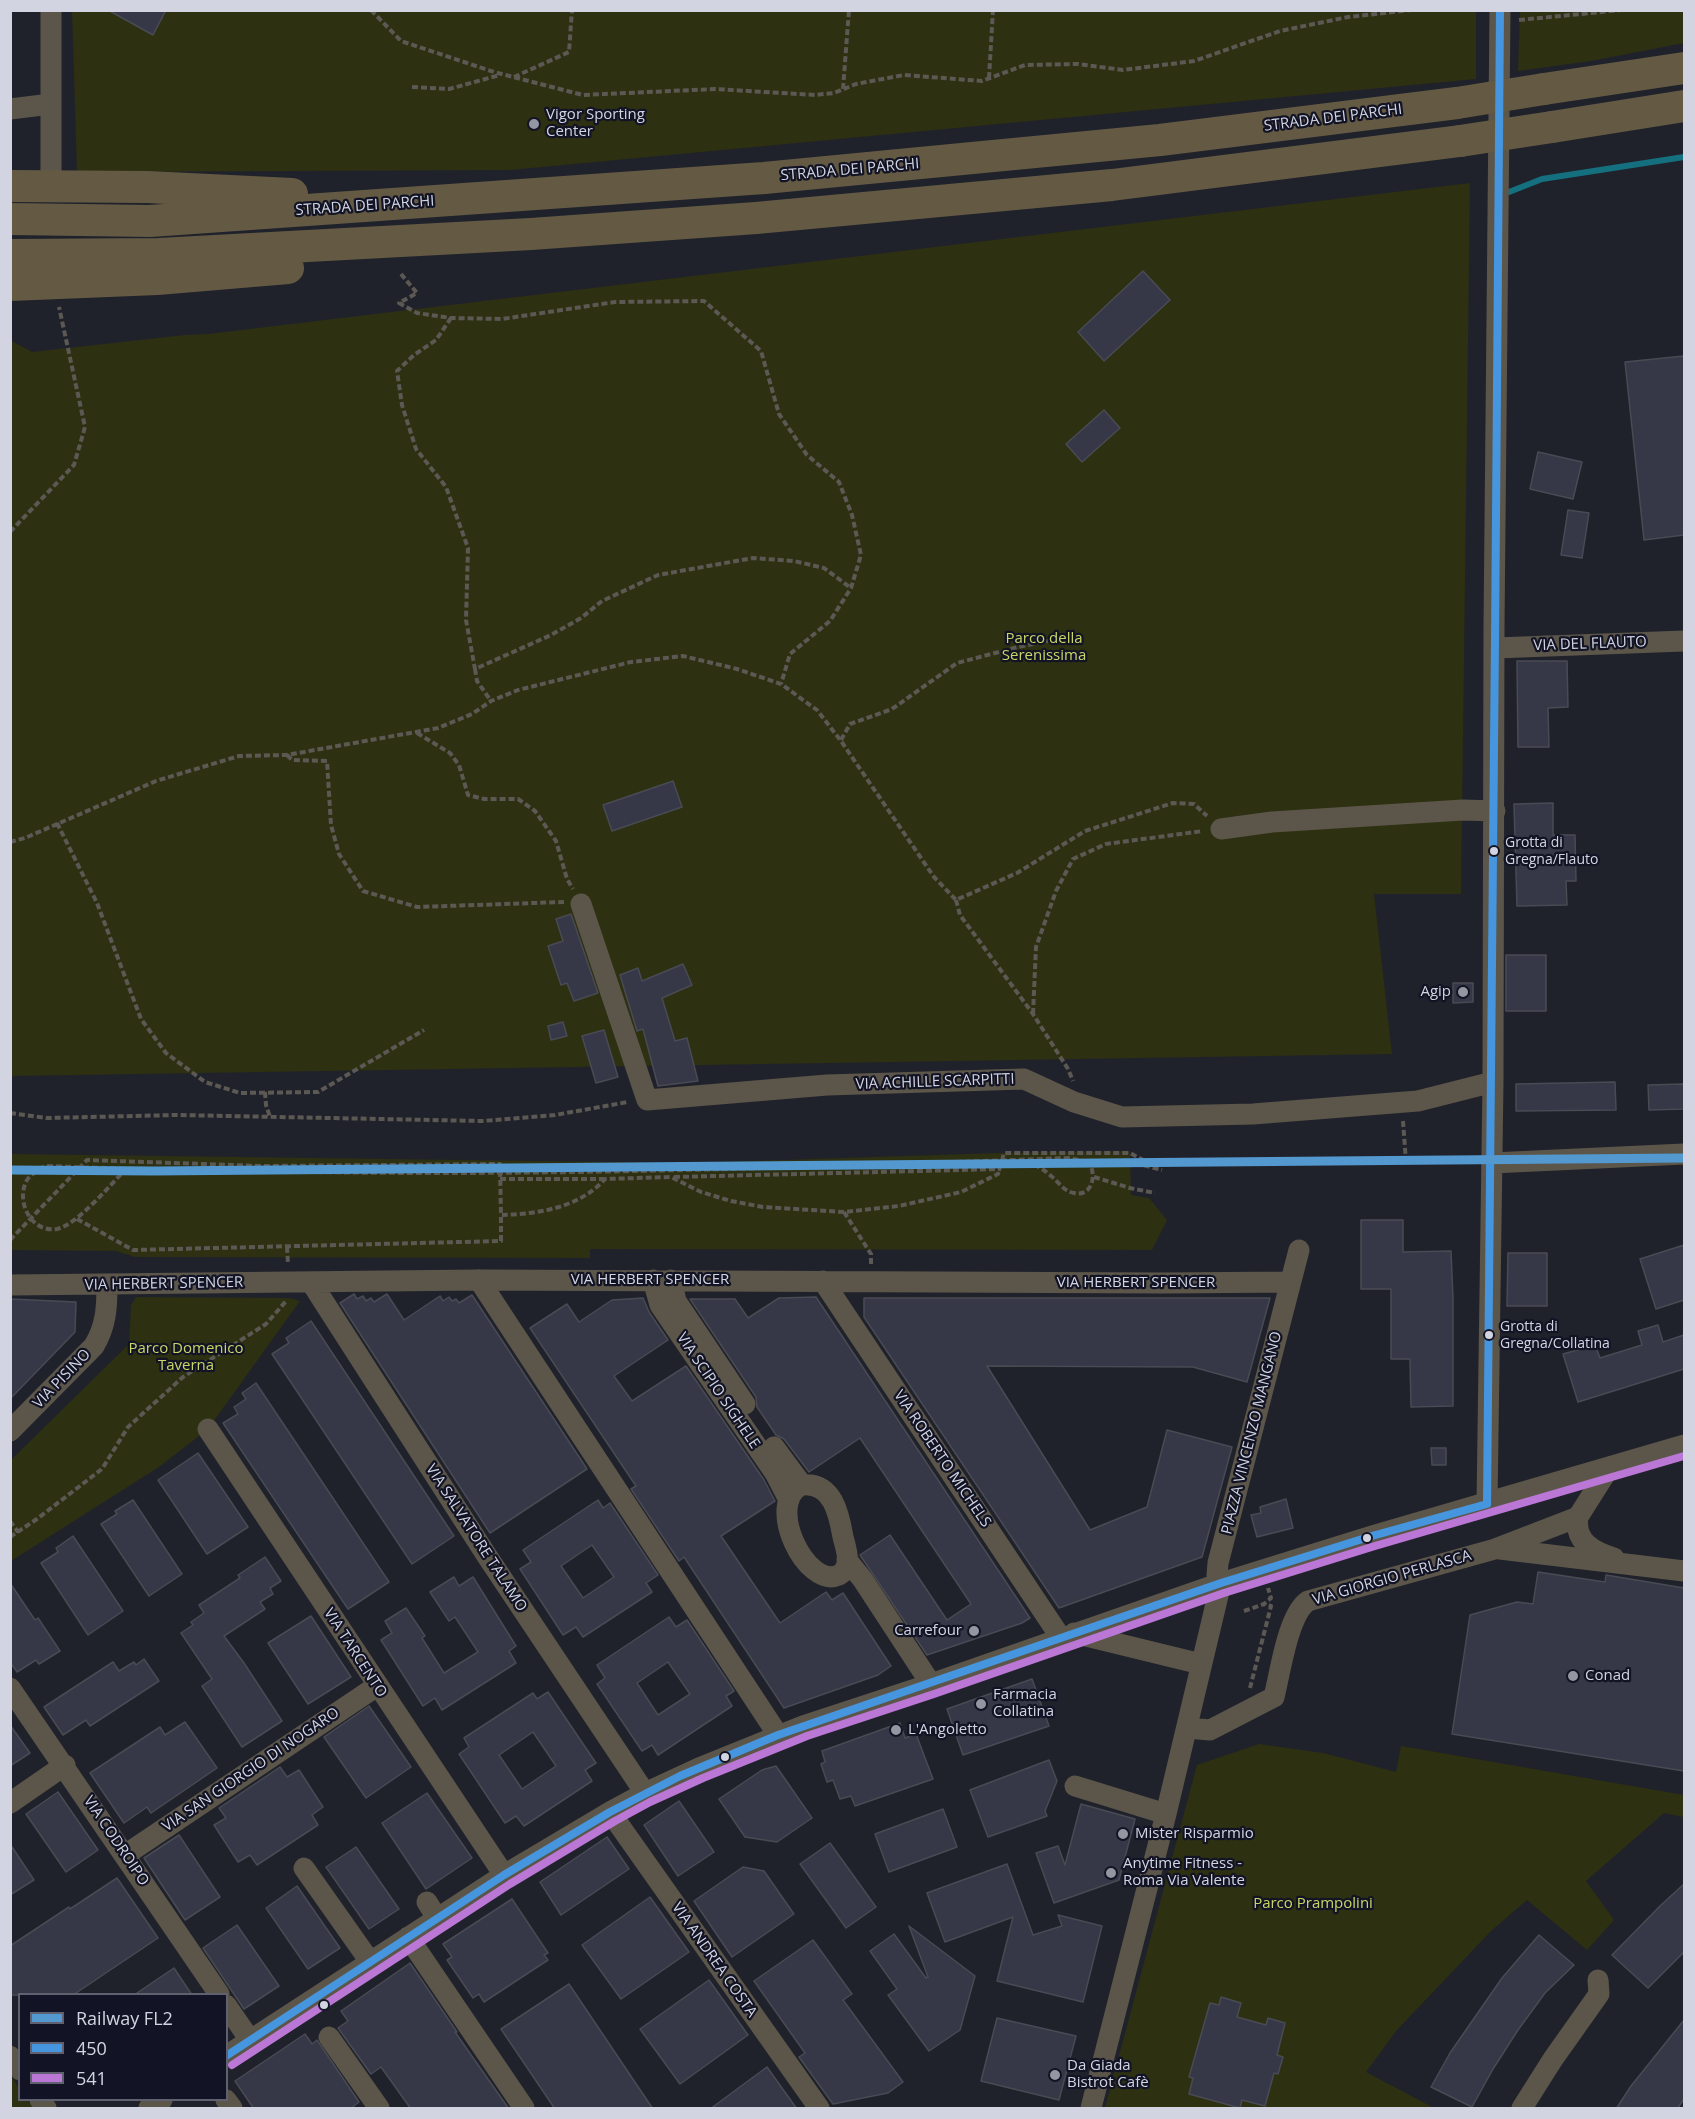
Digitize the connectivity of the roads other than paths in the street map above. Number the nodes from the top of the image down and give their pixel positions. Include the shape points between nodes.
1 (51, 10) edge
2 (1500, 16) edge
3 (1684, 68) edge
4 (51, 104) junction
5 (1684, 106) edge
6 (10, 109) edge
7 (51, 174) dead end
8 (10, 186) edge
9 (449, 200) junction
10 (10, 219) edge
11 (531, 234) junction
12 (10, 255) edge
13 (10, 285) edge
14 (1684, 640) edge
15 (1495, 648) junction
16 (1495, 811) junction
17 (1221, 829) road end
18 (575, 900) road end
19 (1493, 1082) junction
20 (1684, 1154) edge
21 (1492, 1163) junction
22 (1299, 1250) dead end
23 (479, 1280) junction
24 (662, 1280) junction
25 (823, 1281) junction
26 (311, 1282) junction
27 (1290, 1282) junction
28 (10, 1285) edge
29 (107, 1285) junction
30 (208, 1429) dead end
31 (10, 1431) edge
32 (1684, 1445) edge
33 (1609, 1468) junction
34 (795, 1493) junction
35 (1487, 1504) junction
36 (1578, 1517) junction
37 (1495, 1549) junction
38 (1638, 1566) junction
39 (843, 1567) junction
40 (1684, 1571) edge
41 (1221, 1583) junction
42 (1067, 1636) junction
43 (1201, 1664) junction
44 (377, 1686) junction
45 (925, 1686) junction
46 (10, 1688) edge
47 (1187, 1728) junction
48 (778, 1735) junction
49 (65, 1765) junction
50 (1075, 1786) dead end
51 (645, 1792) junction
52 (10, 1803) edge
53 (610, 1812) junction
54 (1166, 1814) junction
55 (125, 1855) junction
56 (304, 1868) dead end
57 (504, 1875) junction
58 (408, 1937) junction
59 (371, 1963) junction
60 (1598, 1980) dead end
61 (218, 1993) edge
62 (228, 2008) edge
63 (329, 2037) dead end
64 (250, 2040) junction
65 (228, 2055) edge
66 (379, 2109) edge
67 (524, 2109) edge
68 (819, 2109) edge
69 (1091, 2109) edge
70 (1522, 2109) edge

1 - 4 street
2 - 15 street
3 - 9 highway, STRADA DEI PARCHI, bridge via 1457,103 1160,140 764,178
4 - 6 street
4 - 7 street
5 - 11 highway, bridge via 1460,141 1213,173 963,200
8 - 9 highway via 147,187
9 - 10 highway, STRADA DEI PARCHI via 150,221
11 - 12 highway via 159,255
11 - 13 highway via 305,267
14 - 15 street, VIA DEL FLAUTO
15 - 16 street
16 - 17 street via 1272,822
16 - 19 street
18 - 19 street, VIA ACHILLE SCARPITTI via 647,1100 826,1086 1024,1079 1122,1117 1253,1114 1418,1101
19 - 21 street
20 - 21 street
21 - 35 street
22 - 27 street, PIAZZA VINCENZO MANGANO
23 - 24 street, VIA HERBERT SPENCER
23 - 26 street, VIA HERBERT SPENCER
23 - 48 street
24 - 25 street, VIA HERBERT SPENCER
24 - 34 street, VIA SCIPIO SIGHELE via 660,1305 775,1473
25 - 27 street, VIA HERBERT SPENCER
25 - 42 street, VIA ROBERTO MICHELS via 1040,1604
26 - 29 street, VIA HERBERT SPENCER
26 - 51 street, VIA SALVATORE TALAMO
27 - 41 street, PIAZZA VINCENZO MANGANO via 1218,1563
28 - 29 street, VIA HERBERT SPENCER
29 - 31 street, VIA PISINO via 106,1318 94,1346
30 - 44 street, VIA TARCENTO
32 - 33 street
33 - 35 street
33 - 36 street
34 - 39 street via 808,1485 820,1489 835,1502
34 - 39 street, VIA SCIPIO SIGHELE via 787,1521 799,1553 819,1572 833,1576
35 - 41 street
36 - 37 street, VIA GIORGIO PERLASCA
36 - 38 street, VIA GIORGIO PERLASCA via 1579,1533 1593,1551
37 - 38 street, VIA GIORGIO PERLASCA
37 - 47 street, VIA GIORGIO PERLASCA via 1308,1601 1293,1619 1274,1697 1210,1730
38 - 40 street, VIA GIORGIO PERLASCA
39 - 45 street via 863,1580
41 - 42 street
41 - 43 street, PIAZZA VINCENZO MANGANO
42 - 43 street
42 - 45 street
43 - 47 street, PIAZZA VINCENZO MANGANO
44 - 55 street, VIA SAN GIORGIO DI NOGARO
44 - 57 street, VIA TARCENTO
45 - 48 street
46 - 49 street, VIA CODROIPO
47 - 54 street, PIAZZA VINCENZO MANGANO
48 - 51 street
49 - 52 street
49 - 55 street, VIA CODROIPO
50 - 54 street
51 - 53 street
53 - 57 street
53 - 68 street, VIA ANDREA COSTA
54 - 69 street, PIAZZA VINCENZO MANGANO
55 - 61 street, VIA CODROIPO
56 - 59 street
57 - 58 street via 432,1910
58 - 59 street
58 - 67 street
59 - 64 street
60 - 70 street via 1599,1994
62 - 64 street
63 - 66 street
64 - 65 street

